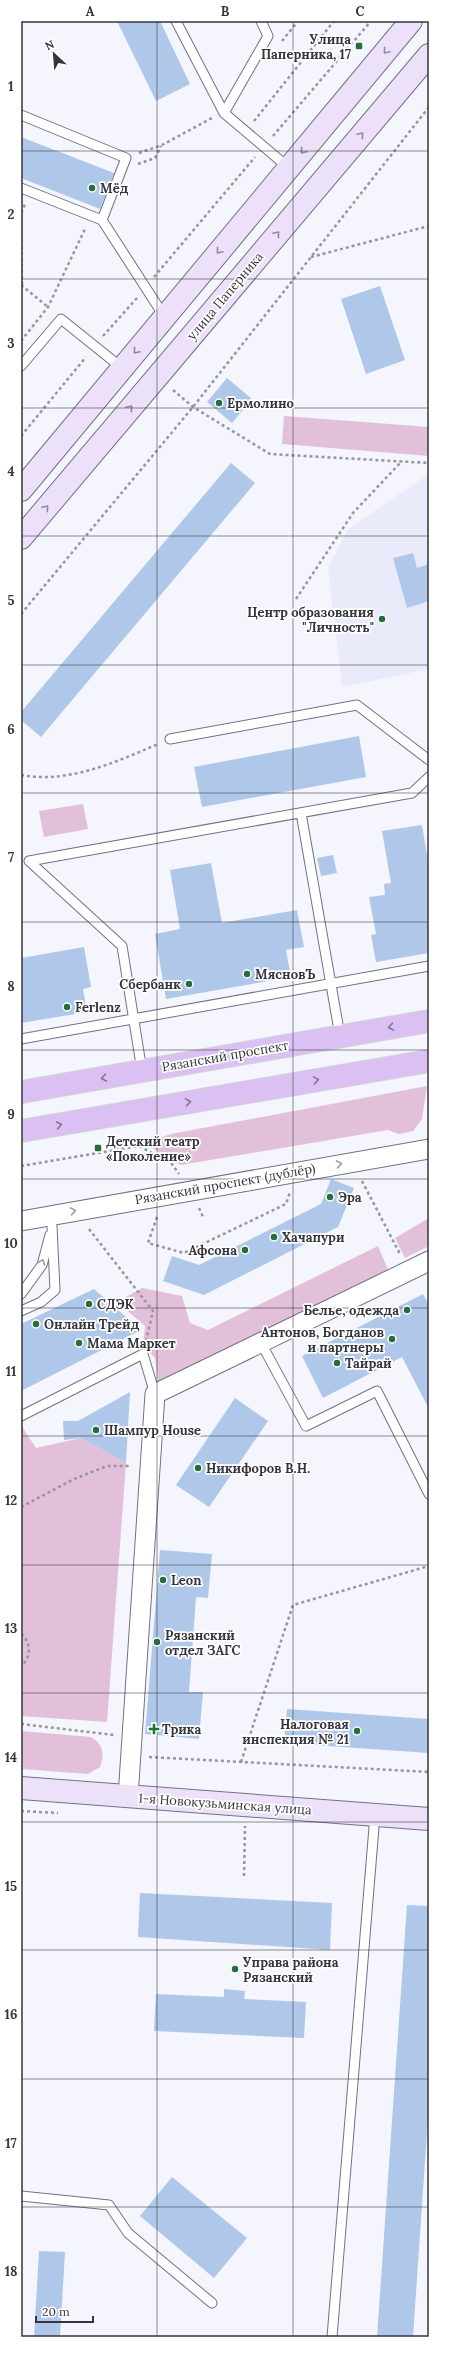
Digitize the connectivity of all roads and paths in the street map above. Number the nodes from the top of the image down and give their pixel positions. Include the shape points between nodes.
1 (176, 21) edge
2 (261, 21) edge
3 (334, 21) edge
4 (371, 21) edge
5 (411, 21) edge
6 (429, 55) edge
7 (429, 107) edge
8 (224, 113) junction
9 (21, 115) edge
10 (246, 132) junction
11 (162, 145) dead end
12 (264, 147) junction
13 (289, 168) junction
14 (121, 170) junction
15 (21, 188) edge
16 (21, 214) edge
17 (102, 220) junction
18 (429, 226) edge
19 (81, 237) dead end
20 (311, 258) junction
21 (22, 285) edge
22 (146, 287) junction
23 (164, 316) junction
24 (21, 341) edge
25 (94, 346) junction
26 (21, 366) edge
27 (122, 368) junction
28 (193, 407) junction
29 (21, 436) edge
30 (402, 461) junction
31 (429, 463) edge
32 (21, 490) edge
33 (21, 538) edge
34 (296, 599) dead end
35 (21, 614) edge
36 (170, 739) joint
37 (429, 760) edge
38 (21, 775) edge
39 (429, 777) edge
40 (301, 812) junction
41 (429, 966) edge
42 (331, 984) junction
43 (134, 1018) junction
44 (429, 1021) edge
45 (340, 1036) junction
46 (21, 1039) edge
47 (429, 1061) edge
48 (142, 1071) junction
49 (21, 1092) edge
50 (21, 1131) edge
51 (428, 1146) edge
52 (21, 1166) edge
53 (361, 1179) dead end
54 (188, 1190) junction
55 (291, 1191) dead end
56 (158, 1214) dead end
57 (204, 1219) dead end
58 (21, 1220) edge
59 (52, 1220) junction
60 (87, 1226) dead end
61 (429, 1261) edge
62 (409, 1271) junction
63 (21, 1294) edge
64 (21, 1311) edge
65 (261, 1343) junction
66 (144, 1354) junction
67 (155, 1394) junction
68 (21, 1416) edge
69 (152, 1466) junction
70 (428, 1492) edge
71 (21, 1507) edge
72 (429, 1566) edge
73 (21, 1634) edge
74 (21, 1666) edge
75 (21, 1724) edge
76 (132, 1737) junction
77 (241, 1762) junction
78 (429, 1772) edge
79 (21, 1788) edge
80 (128, 1797) junction
81 (375, 1815) junction
82 (429, 1819) edge
83 (244, 1826) dead end
84 (244, 1876) dead end
85 (21, 2196) edge
86 (212, 2303) dead end
87 (332, 2337) edge

1 - 8 lane
2 - 8 lane via 268,36
3 - 10 path
4 - 12 path
5 -> 13 main road
33 -> 6 main road, улица Паперника
7 - 20 path
8 - 10 lane
9 - 14 lane via 126,158
10 - 12 lane
11 - 14 path via 155,158
12 - 13 lane
12 - 22 path
13 -> 23 main road
14 - 17 lane
15 - 17 lane
16 - 21 path
17 - 22 lane
18 - 20 path
19 - 24 path via 48,307
20 - 28 path
22 - 23 lane
22 - 25 path
23 -> 27 main road
25 - 26 lane via 61,319
25 - 27 lane
25 - 29 path
27 - 32 main road
28 - 30 path via 270,454
28 - 35 path
30 - 31 path
30 - 34 path via 353,513
36 - 37 lane via 357,705
36 - 38 path via 119,761 70,776
39 - 40 lane via 412,793
40 - 42 lane
40 - 43 lane via 29,861 122,946
41 - 42 lane
42 - 43 lane
42 - 45 lane
43 - 46 lane
43 - 48 lane
44 -> 45 main road, Рязанский проспект
45 - 48 main road, Рязанский проспект
50 -> 47 main road
48 -> 49 main road, Рязанский проспект
54 -> 51 street, Рязанский проспект (дублёр)
52 - 54 path via 139,1146 172,1164
53 - 62 path
54 - 57 path
59 -> 54 street, Рязанский проспект (дублёр)
55 - 56 path via 286,1204 184,1252 148,1243
58 - 59 street, Рязанский проспект (дублёр)
63 -> 59 lane via 42,1265
59 - 64 lane via 55,1290 41,1302
60 - 66 path via 153,1310
61 - 62 street
62 - 65 street
65 - 67 street
65 - 70 lane via 306,1426 376,1391
66 - 67 lane
66 - 68 lane
67 - 69 street
69 - 71 path via 107,1466 74,1479
69 - 76 street
72 - 77 path via 293,1605
73 - 74 path via 30,1652
75 - 76 path
76 - 77 path via 139,1756
76 - 80 street
77 - 78 path
79 - 80 main road, 1-я Новокузьминская улица
80 - 81 main road, 1-я Новокузьминская улица
81 - 82 main road, 1-я Новокузьминская улица
81 - 87 lane
83 - 84 path
85 - 86 lane via 109,2205 128,2234

